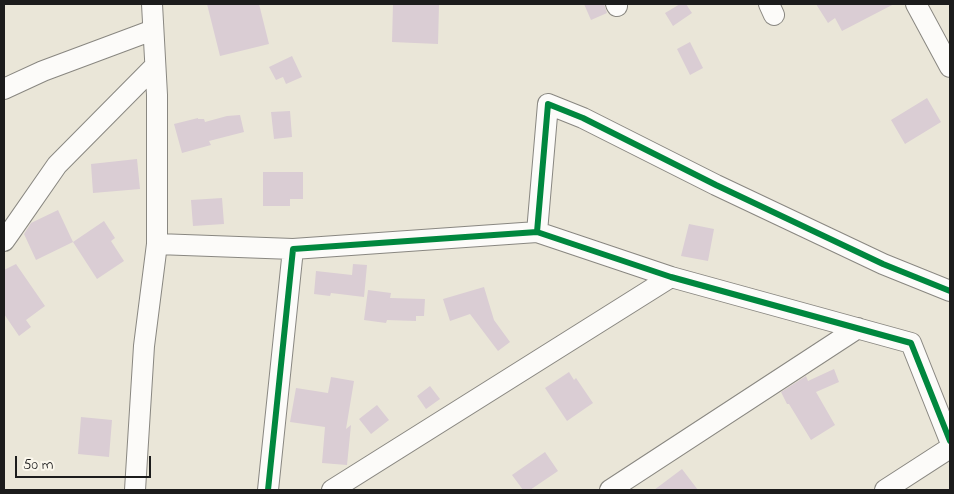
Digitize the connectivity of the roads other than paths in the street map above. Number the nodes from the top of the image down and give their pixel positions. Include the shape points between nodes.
1 (152, 4) edge
2 (916, 4) edge
3 (153, 30) junction
4 (155, 66) junction
5 (950, 67) edge
6 (4, 89) edge
7 (537, 232) junction
8 (4, 240) edge
9 (157, 244) junction
10 (294, 249) junction
11 (671, 277) junction
12 (950, 291) edge
13 (858, 328) junction
14 (942, 396) edge
15 (950, 441) edge
16 (950, 448) edge
17 (136, 490) edge
18 (268, 490) edge
19 (332, 490) edge
20 (610, 490) edge
21 (886, 490) edge

1 - 3 street
2 - 5 street
3 - 4 street
3 - 6 street via 42,71
4 - 8 street via 57,165
4 - 9 street
7 - 10 street
7 - 11 street
7 - 12 street via 548,104 883,264
9 - 10 street
9 - 17 street via 144,346
10 - 18 street
11 - 13 street
11 - 19 street
13 - 14 street via 912,343
13 - 20 street
14 - 15 street
16 - 21 street

